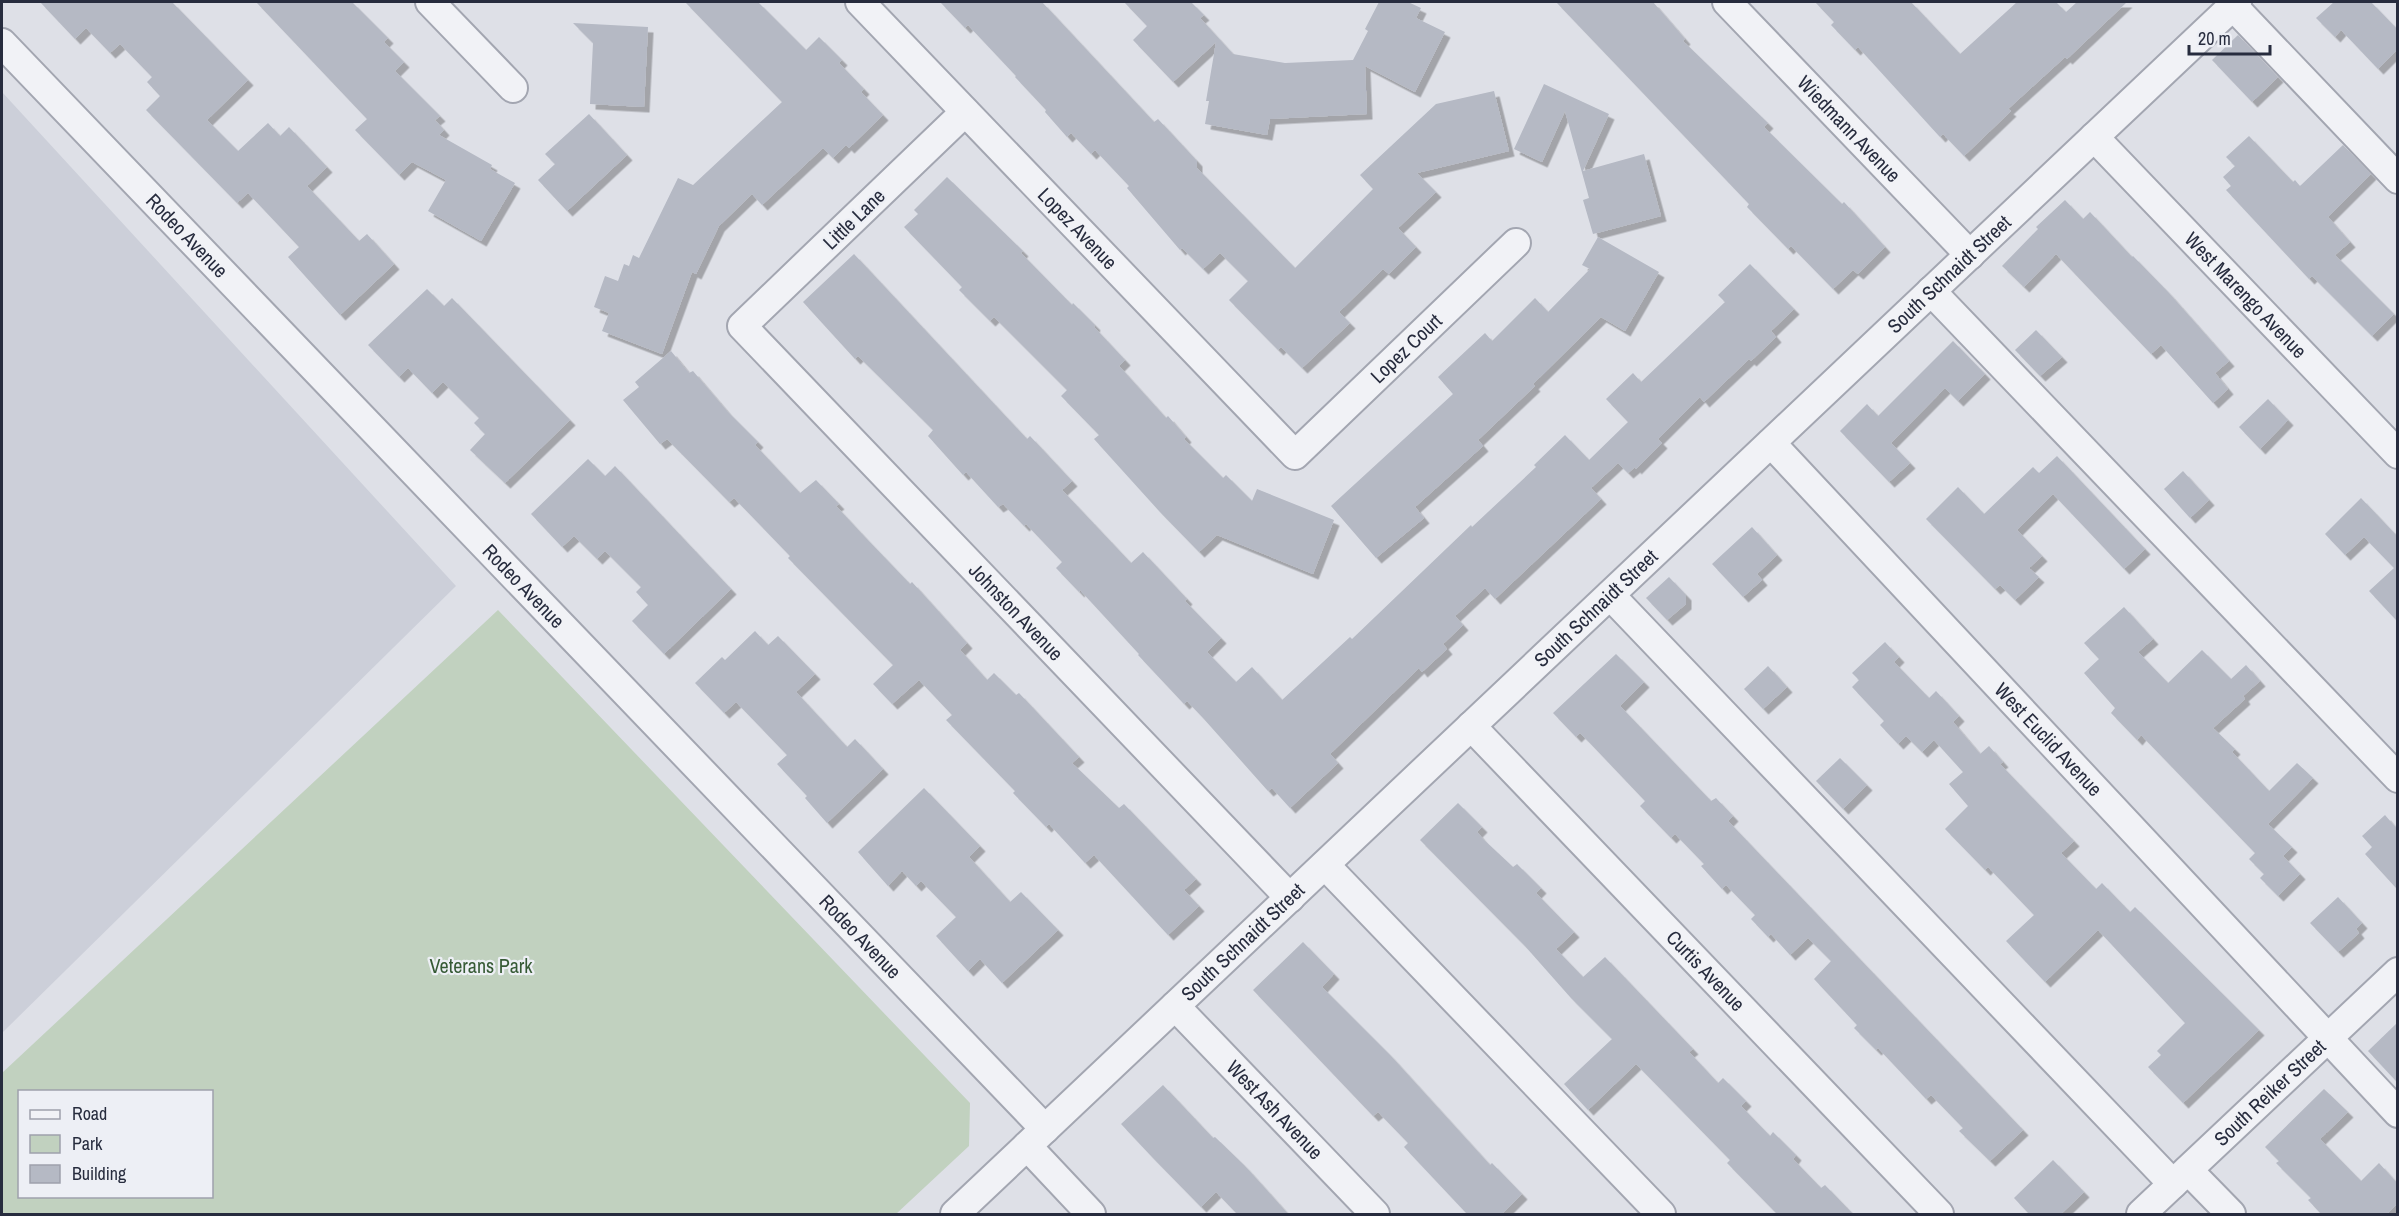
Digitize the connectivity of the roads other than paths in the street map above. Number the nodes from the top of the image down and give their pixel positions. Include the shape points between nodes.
1 (430, 2) edge
2 (860, 2) edge
3 (2235, 4) edge
4 (1744, 7) edge
5 (2, 43) edge
6 (513, 88) dead end
7 (965, 112) junction
8 (2094, 137) junction
9 (2397, 179) edge
10 (1516, 243) dead end
11 (1970, 255) junction
12 (1931, 291) junction
13 (742, 326) joint
14 (1771, 443) junction
15 (2397, 454) edge
16 (1295, 455) joint
17 (1610, 595) junction
18 (1472, 726) junction
19 (2397, 778) edge
20 (1325, 865) junction
21 (1290, 898) junction
22 (2397, 972) edge
23 (1175, 1006) junction
24 (2326, 1038) junction
25 (2397, 1113) edge
26 (1036, 1138) junction
27 (2181, 1177) junction
28 (955, 1215) edge
29 (1091, 1215) edge
30 (1375, 1215) edge
31 (1661, 1215) edge
32 (1940, 1215) edge
33 (2141, 1215) edge
34 (2231, 1215) edge

1 - 6 street
2 - 7 street, Lopez Avenue
3 - 8 street, South Schnaidt Street
3 - 9 street
4 - 11 street, Wiedmann Avenue
5 - 26 street, Rodeo Avenue
7 - 13 street, Little Lane
7 - 16 street, Lopez Avenue
8 - 11 street, South Schnaidt Street
8 - 15 street, West Marengo Avenue
10 - 16 street, Lopez Court
11 - 12 street, South Schnaidt Street
12 - 14 street, South Schnaidt Street
12 - 19 street
13 - 21 street, Johnston Avenue
14 - 17 street, South Schnaidt Street
14 - 24 street, West Euclid Avenue
17 - 18 street, South Schnaidt Street
17 - 27 street
18 - 20 street, South Schnaidt Street
18 - 32 street, Curtis Avenue
20 - 21 street, South Schnaidt Street
20 - 31 street
21 - 23 street, South Schnaidt Street
22 - 24 street, South Reiker Street
23 - 26 street, South Schnaidt Street
23 - 30 street, West Ash Avenue
24 - 25 street, West Euclid Avenue
24 - 27 street, South Reiker Street
26 - 28 street, South Schnaidt Street
26 - 29 street, Rodeo Avenue
27 - 33 street, South Reiker Street
27 - 34 street

